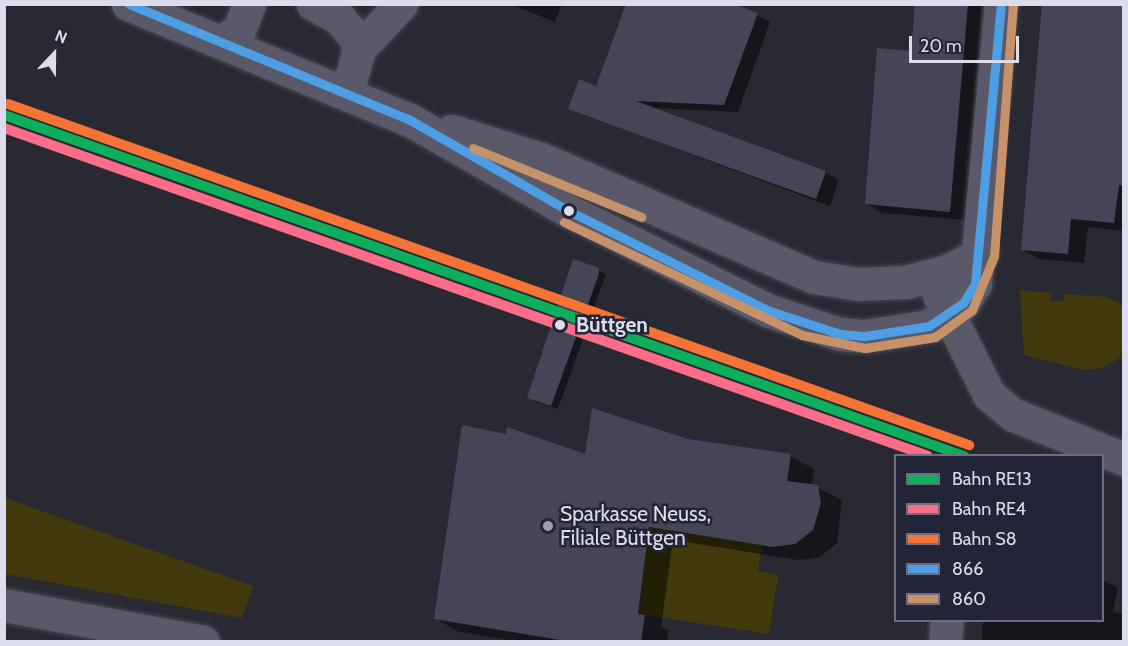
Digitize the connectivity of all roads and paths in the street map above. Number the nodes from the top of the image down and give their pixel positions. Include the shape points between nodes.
1 (128, 4) edge
2 (249, 4) edge
3 (313, 4) edge
4 (401, 4) edge
5 (1001, 4) edge
6 (221, 42) junction
7 (359, 49) junction
8 (347, 93) junction
9 (410, 120) junction
10 (982, 253) junction
11 (931, 277) junction
12 (948, 315) junction
13 (1124, 459) edge
14 (4, 605) edge
15 (947, 622) edge
16 (203, 642) edge
17 (945, 642) edge

1 - 6 street
2 - 6 street via 239,30
3 - 7 street via 349,27
4 - 7 street
5 - 10 street
6 - 8 street
7 - 8 street
8 - 9 street
9 - 11 street via 541,159 814,277 858,284
9 - 12 street via 654,256 806,324 865,336 909,332
10 - 11 street
10 - 12 street via 969,294
11 - 12 street
12 - 13 street via 979,380 1002,406
14 - 16 street
15 - 17 street

